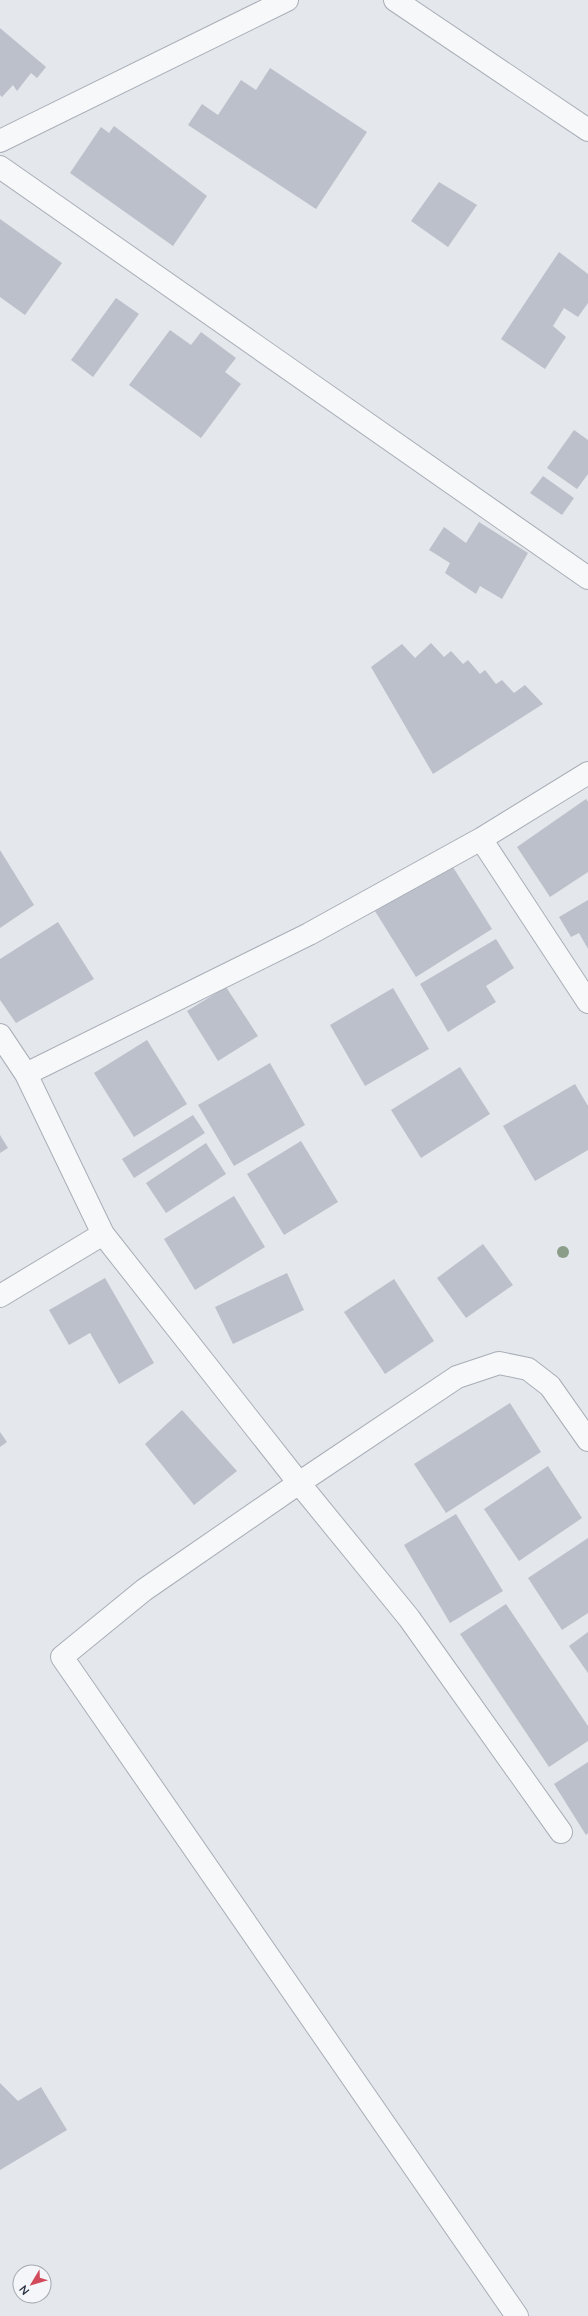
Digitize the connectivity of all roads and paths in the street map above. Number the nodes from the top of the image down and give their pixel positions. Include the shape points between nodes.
1 (287, 0) edge
2 (395, 0) edge
3 (588, 130) edge
4 (0, 141) edge
5 (0, 167) edge
6 (588, 578) edge
7 (588, 773) edge
8 (481, 839) junction
9 (588, 1002) edge
10 (0, 1034) edge
11 (26, 1074) junction
12 (103, 1234) junction
13 (0, 1296) edge
14 (588, 1440) edge
15 (299, 1483) junction
16 (561, 1832) dead end
17 (516, 2316) edge

1 - 4 street
2 - 3 street
5 - 6 street
7 - 8 street
8 - 9 street
8 - 11 street via 309,934
10 - 11 street
11 - 12 street
12 - 13 street
12 - 15 street
14 - 15 street via 550,1386 528,1368 499,1363 457,1377
15 - 16 street via 409,1618
15 - 17 street via 144,1590 62,1657

